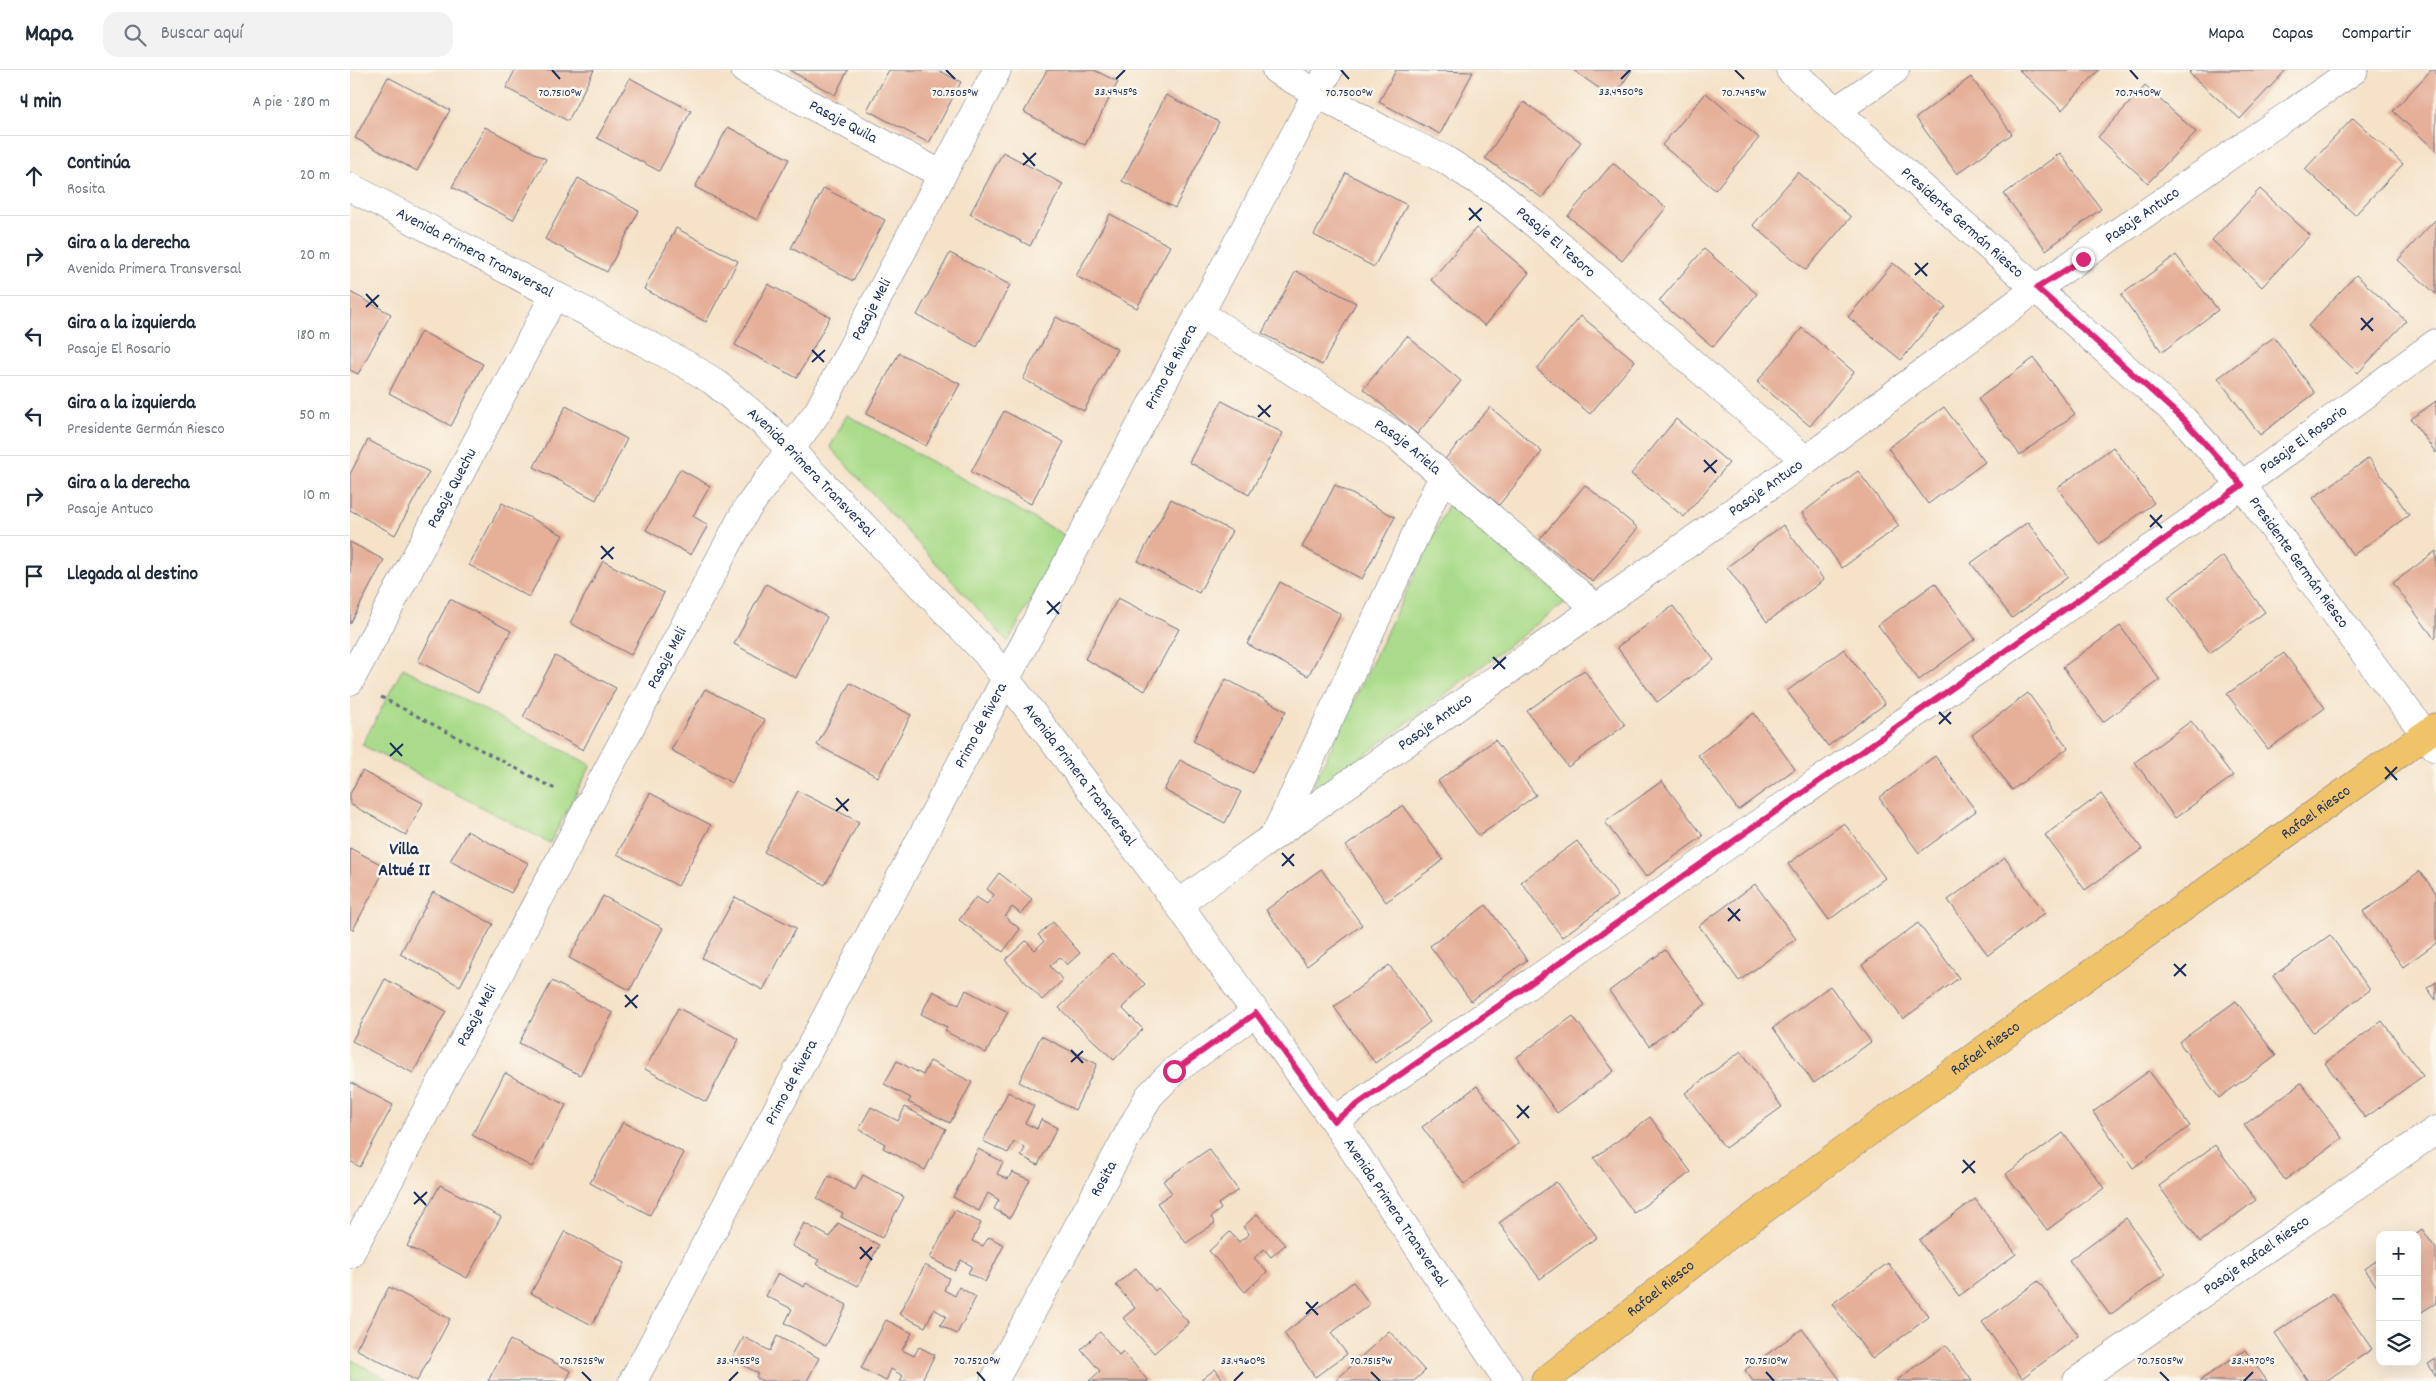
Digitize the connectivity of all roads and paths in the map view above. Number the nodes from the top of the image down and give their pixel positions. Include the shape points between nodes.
1 (745, 70) edge
2 (997, 70) edge
3 (1276, 70) edge
4 (1790, 70) edge
5 (1894, 70) edge
6 (2354, 70) edge
7 (1323, 82) edge
8 (1837, 110) junction
9 (941, 174) junction
10 (350, 188) edge
11 (2037, 288) junction
12 (554, 296) junction
13 (1199, 314) junction
14 (2436, 343) edge
15 (790, 451) junction
16 (1806, 460) junction
17 (1443, 476) junction
18 (2242, 485) junction
19 (1596, 608) junction
20 (1006, 680) junction
21 (350, 681) edge
22 (2433, 736) edge
23 (588, 807) junction
24 (1275, 836) junction
25 (1178, 904) junction
26 (1256, 1013) junction
27 (1334, 1121) junction
28 (2436, 1130) edge
29 (350, 1254) edge
30 (634, 1381) edge
31 (994, 1381) edge
32 (1508, 1381) edge
33 (1545, 1381) edge
34 (2077, 1381) edge

1 - 9 street, Pasaje Quila
2 - 9 street, Pasaje Meli
3 - 7 street, Pasaje El Tesoro
4 - 8 street, Presidente Germán Riesco
5 - 8 street
6 - 11 street, Pasaje Antuco
7 - 13 street, Primo de Rivera
7 - 16 street, Pasaje El Tesoro via 1383,130 1444,159 1497,193
8 - 11 street, Presidente Germán Riesco
9 - 15 street, Pasaje Meli via 819,410
10 - 12 street, Avenida Primera Transversal
11 - 16 street, Pasaje Antuco
11 - 18 street, Presidente Germán Riesco via 2184,420
12 - 15 street, Avenida Primera Transversal via 713,381 761,420
12 - 21 street, Pasaje Quechu
13 - 17 street, Pasaje Ariela via 1374,420 1398,436
13 - 20 street, Primo de Rivera
14 - 18 street, Pasaje El Rosario
15 - 20 street, Avenida Primera Transversal via 986,653
15 - 23 street, Pasaje Meli via 746,510
16 - 19 street, Pasaje Antuco
17 - 19 street, Pasaje Ariela
17 - 24 street
18 - 22 street, Presidente Germán Riesco via 2381,676
18 - 27 street, Pasaje El Rosario
19 - 24 street, Pasaje Antuco
20 - 25 street, Avenida Primera Transversal
20 - 30 street, Primo de Rivera
21 - 23 path
22 - 33 main road, Rafael Riesco via 1830,1160 1712,1248
23 - 29 street, Pasaje Meli
24 - 25 street, Pasaje Antuco
25 - 26 street, Avenida Primera Transversal
26 - 27 street, Avenida Primera Transversal
26 - 31 street, Rosita via 1174,1071 1149,1096
27 - 32 street, Avenida Primera Transversal
28 - 34 street, Pasaje Rafael Riesco

